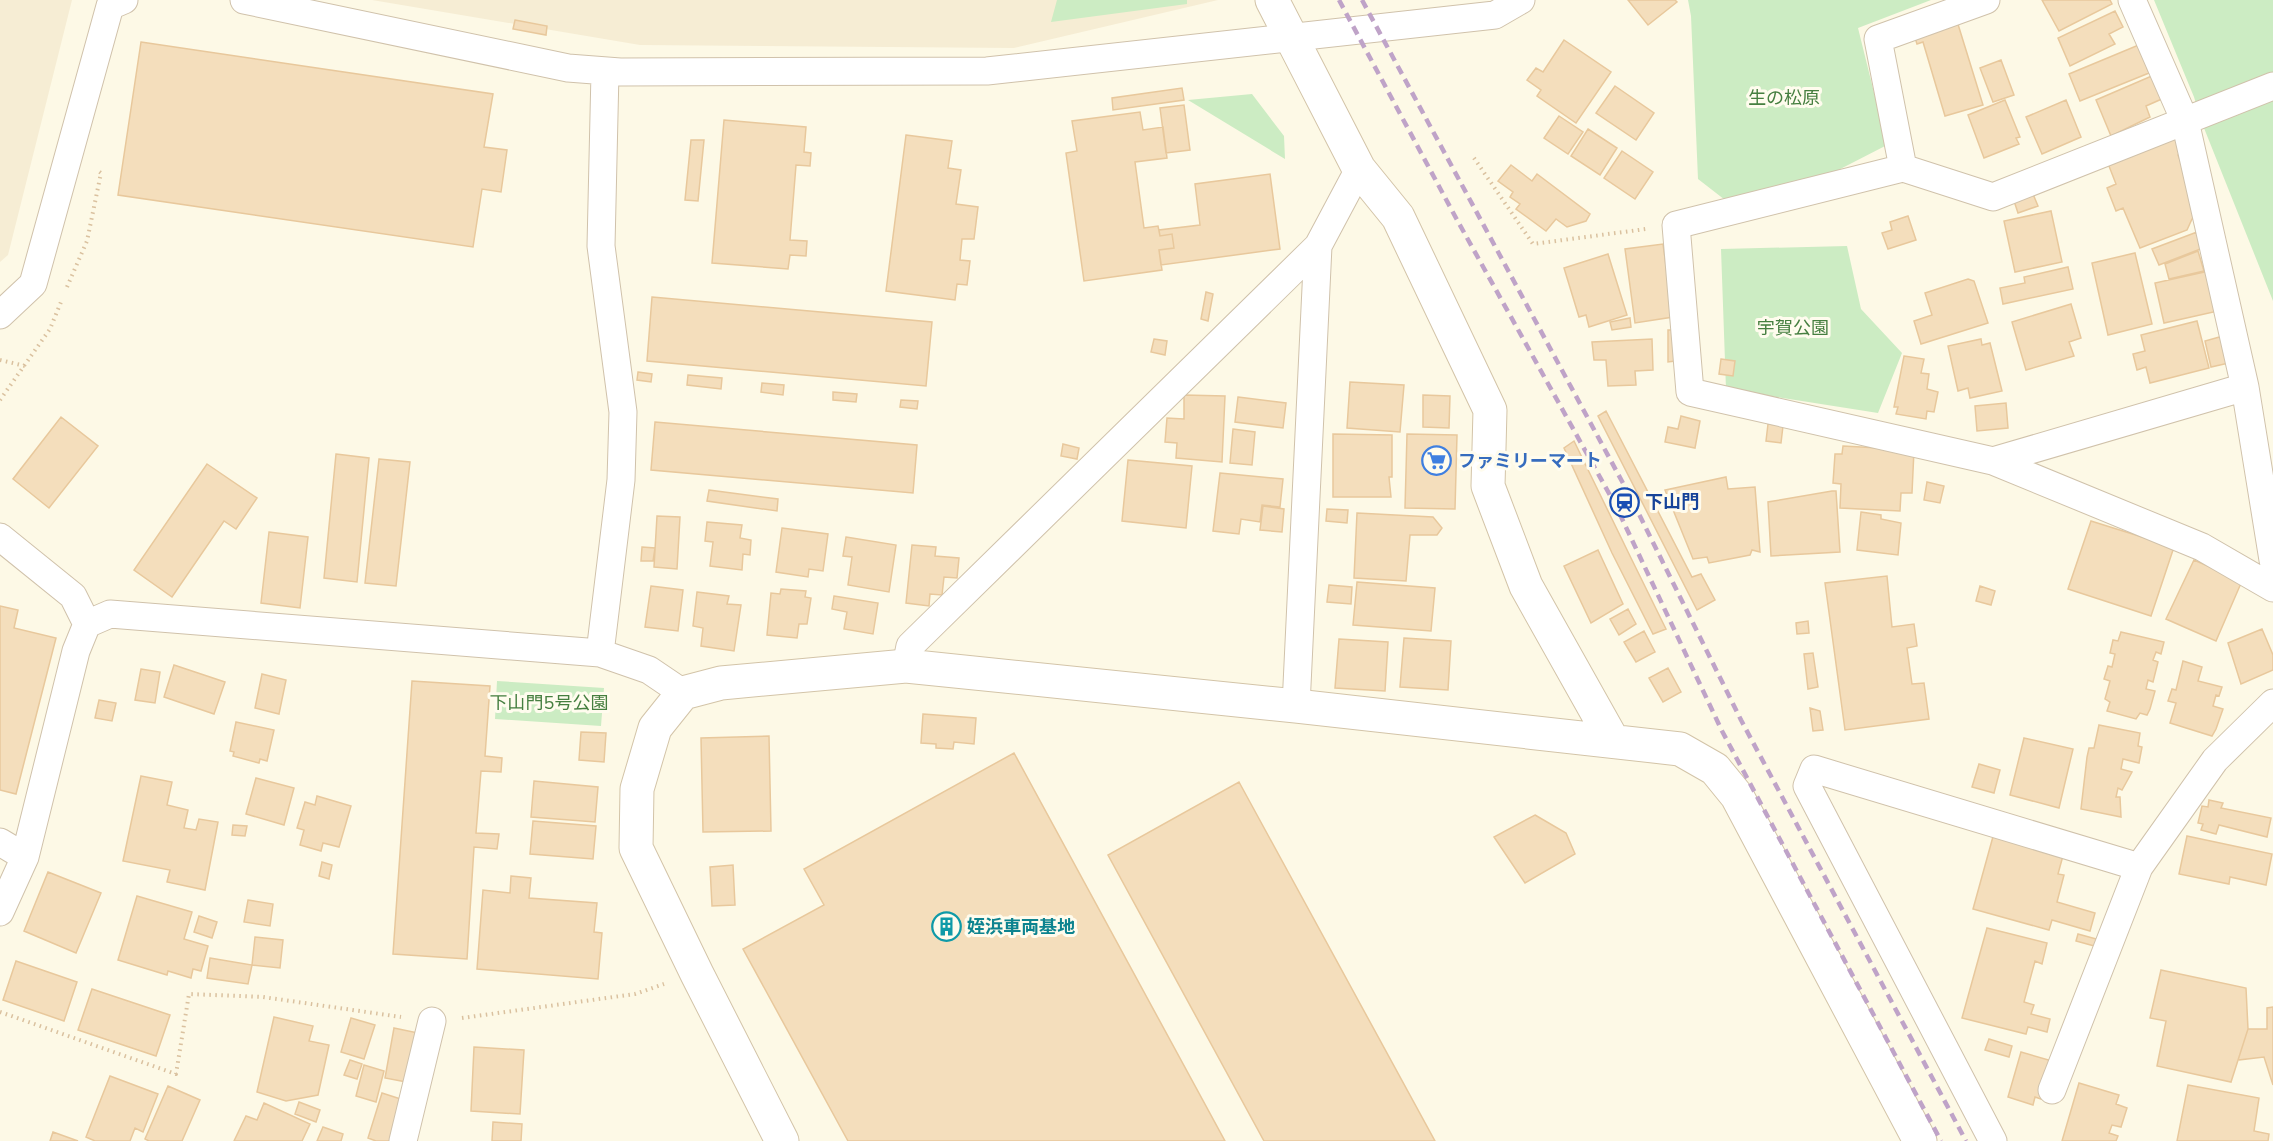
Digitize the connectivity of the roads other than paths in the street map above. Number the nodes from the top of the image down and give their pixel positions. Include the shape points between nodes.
1 (124, 0) edge
2 (244, 0) edge
3 (1272, 0) edge
4 (1521, 0) edge
5 (1986, 0) edge
6 (2132, 0) edge
7 (1292, 39) junction
8 (605, 72) junction
9 (2273, 86) edge
10 (2185, 121) junction
11 (1903, 168) junction
12 (1359, 169) junction
13 (1318, 246) junction
14 (0, 315) edge
15 (2245, 387) junction
16 (1993, 461) junction
17 (0, 537) edge
18 (2273, 560) edge
19 (2273, 588) edge
20 (87, 624) junction
21 (600, 653) junction
22 (906, 666) junction
23 (683, 693) junction
24 (2273, 704) edge
25 (1296, 706) junction
26 (1613, 741) junction
27 (0, 842) edge
28 (25, 856) junction
29 (2139, 867) junction
30 (0, 912) edge
31 (432, 1022) road end
32 (2052, 1090) dead end
33 (403, 1141) edge
34 (782, 1141) edge
35 (1920, 1141) edge
36 (1993, 1141) edge

1 - 14 street via 110,6 33,284
2 - 8 street via 568,68
3 - 7 street
4 - 7 street via 1495,15
5 - 11 street via 1878,39
6 - 10 street
7 - 8 street via 987,72
7 - 12 street
8 - 21 street via 601,246 623,412 621,480
9 - 10 street
10 - 11 street via 1992,197
10 - 15 street
11 - 16 street via 1676,225 1690,392
12 - 13 street
12 - 26 street via 1398,217 1490,410 1488,486 1526,586
13 - 22 street via 910,646
13 - 25 street
15 - 16 street
15 - 18 street
16 - 19 street via 2202,547
17 - 20 street via 73,596
20 - 21 street via 110,614
20 - 28 street via 76,651
21 - 23 street via 649,670
22 - 23 street via 721,683
22 - 25 street
23 - 34 street via 655,728 636,789 636,848
24 - 29 street via 2215,760
25 - 26 street
26 - 35 street via 1680,749 1715,769 1737,796
27 - 28 street
28 - 30 street
29 - 32 street
29 - 36 street via 1814,769 1807,786
31 - 33 street

